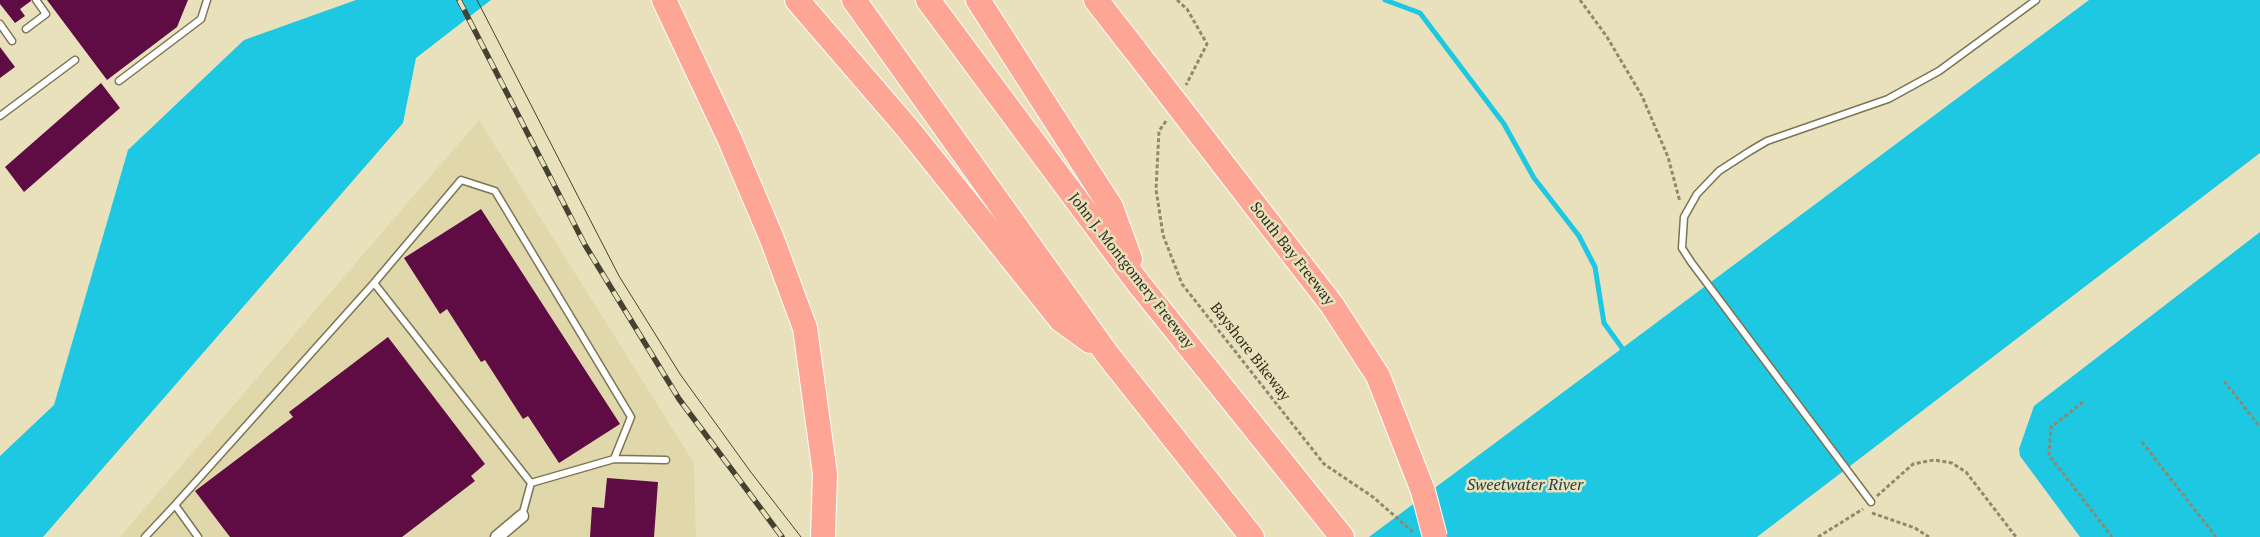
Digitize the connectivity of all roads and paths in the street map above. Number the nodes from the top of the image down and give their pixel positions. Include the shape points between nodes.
1 (36, 0) edge
2 (207, 0) edge
3 (646, 0) edge
4 (664, 0) edge
5 (797, 0) edge
6 (854, 0) edge
7 (928, 0) edge
8 (978, 0) edge
9 (1096, 0) edge
10 (1177, 0) edge
11 (1580, 0) edge
12 (2036, 0) edge
13 (0, 24) edge
14 (26, 29) dead end
15 (12, 42) dead end
16 (75, 60) dead end
17 (119, 81) dead end
18 (1188, 82) dead end
19 (0, 116) edge
20 (1159, 131) dead end
21 (730, 140) junction
22 (1684, 217) junction
23 (374, 283) junction
24 (1139, 284) junction
25 (1107, 354) junction
26 (2224, 380) dead end
27 (2083, 402) dead end
28 (2260, 427) edge
29 (2142, 442) dead end
30 (614, 459) junction
31 (666, 460) dead end
32 (531, 483) junction
33 (1871, 502) junction
34 (175, 505) junction
35 (1862, 509) junction
36 (522, 516) joint
37 (503, 535) edge
38 (145, 537) edge
39 (198, 537) edge
40 (823, 537) edge
41 (1252, 537) edge
42 (1342, 537) edge
43 (1418, 537) edge
44 (1435, 537) edge
45 (1818, 537) edge
46 (1929, 537) edge
47 (2016, 537) edge
48 (2112, 537) edge
49 (2216, 537) edge

1 - 14 lane via 46,14
2 - 17 lane via 201,19
3 - 21 highway via 683,74
4 - 21 highway
5 - 25 highway via 908,129 1061,320
6 - 25 highway
7 - 24 highway, John J. Montgomery Freeway
8 - 24 highway via 1111,207
9 - 44 highway, South Bay Freeway, bridge via 1332,305 1378,376 1423,491
10 - 18 path via 1207,44
11 - 22 path via 1607,37 1642,96 1668,157
12 - 22 lane via 1939,71 1888,99 1766,141 1750,150 1720,171 1697,194
13 - 15 lane
16 - 19 lane
20 - 43 path, Bayshore Bikeway via 1156,189 1163,235 1182,284 1324,464 1372,497
21 - 40 highway via 805,328 825,474
22 - 33 lane via 1682,248 1690,262
23 - 30 lane via 461,180 495,191 631,417
23 - 32 lane
23 - 34 lane
24 - 42 highway, John J. Montgomery Freeway
25 - 41 highway
26 - 28 path
27 - 48 path via 2051,427 2049,455
29 - 49 path
30 - 31 lane
30 - 32 lane
32 - 36 lane
33 - 35 path
33 - 47 path via 1914,464 1934,460 1952,462 1966,472
34 - 38 lane
34 - 39 lane
35 - 45 path
35 - 46 path via 1915,528
36 - 37 street

